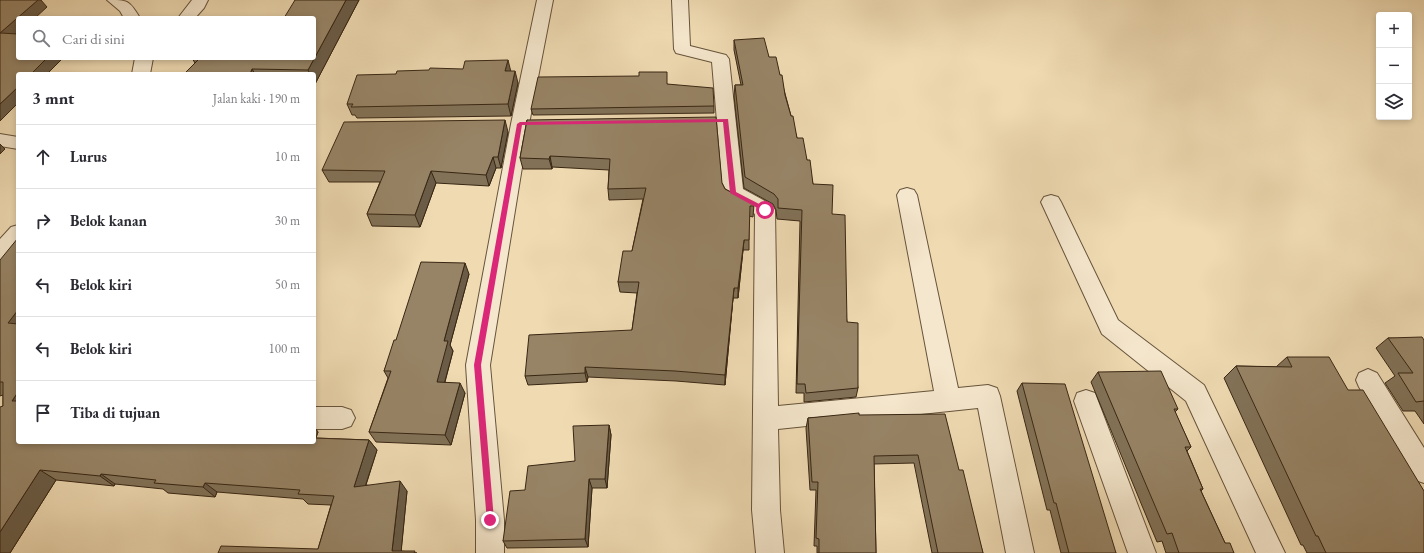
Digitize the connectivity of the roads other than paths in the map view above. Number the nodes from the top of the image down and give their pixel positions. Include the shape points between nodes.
1 (115, 0) edge
2 (200, 0) edge
3 (545, 0) edge
4 (680, 0) edge
5 (131, 16) edge
6 (188, 16) edge
7 (144, 60) edge
8 (141, 72) edge
9 (0, 140) edge
10 (16, 143) edge
11 (907, 194) dead end
12 (1051, 202) dead end
13 (16, 235) edge
14 (0, 253) edge
15 (1368, 380) dead end
16 (948, 400) junction
17 (1086, 401) dead end
18 (316, 418) edge
19 (342, 418) dead end
20 (766, 419) junction
21 (1424, 471) edge
22 (490, 553) edge
23 (770, 553) edge
24 (1020, 553) edge
25 (1142, 553) edge
26 (1271, 553) edge

1 - 5 street via 126,8
2 - 6 street
3 - 22 street via 520,124 478,365 490,520
4 - 20 street via 682,49 720,59 718,120 733,193 765,210
7 - 8 street
9 - 10 street
11 - 16 street
12 - 26 street via 1110,327 1195,393
13 - 14 street
15 - 21 street
16 - 20 street
16 - 24 street via 988,396
17 - 25 street
18 - 19 street
20 - 23 street via 766,510

